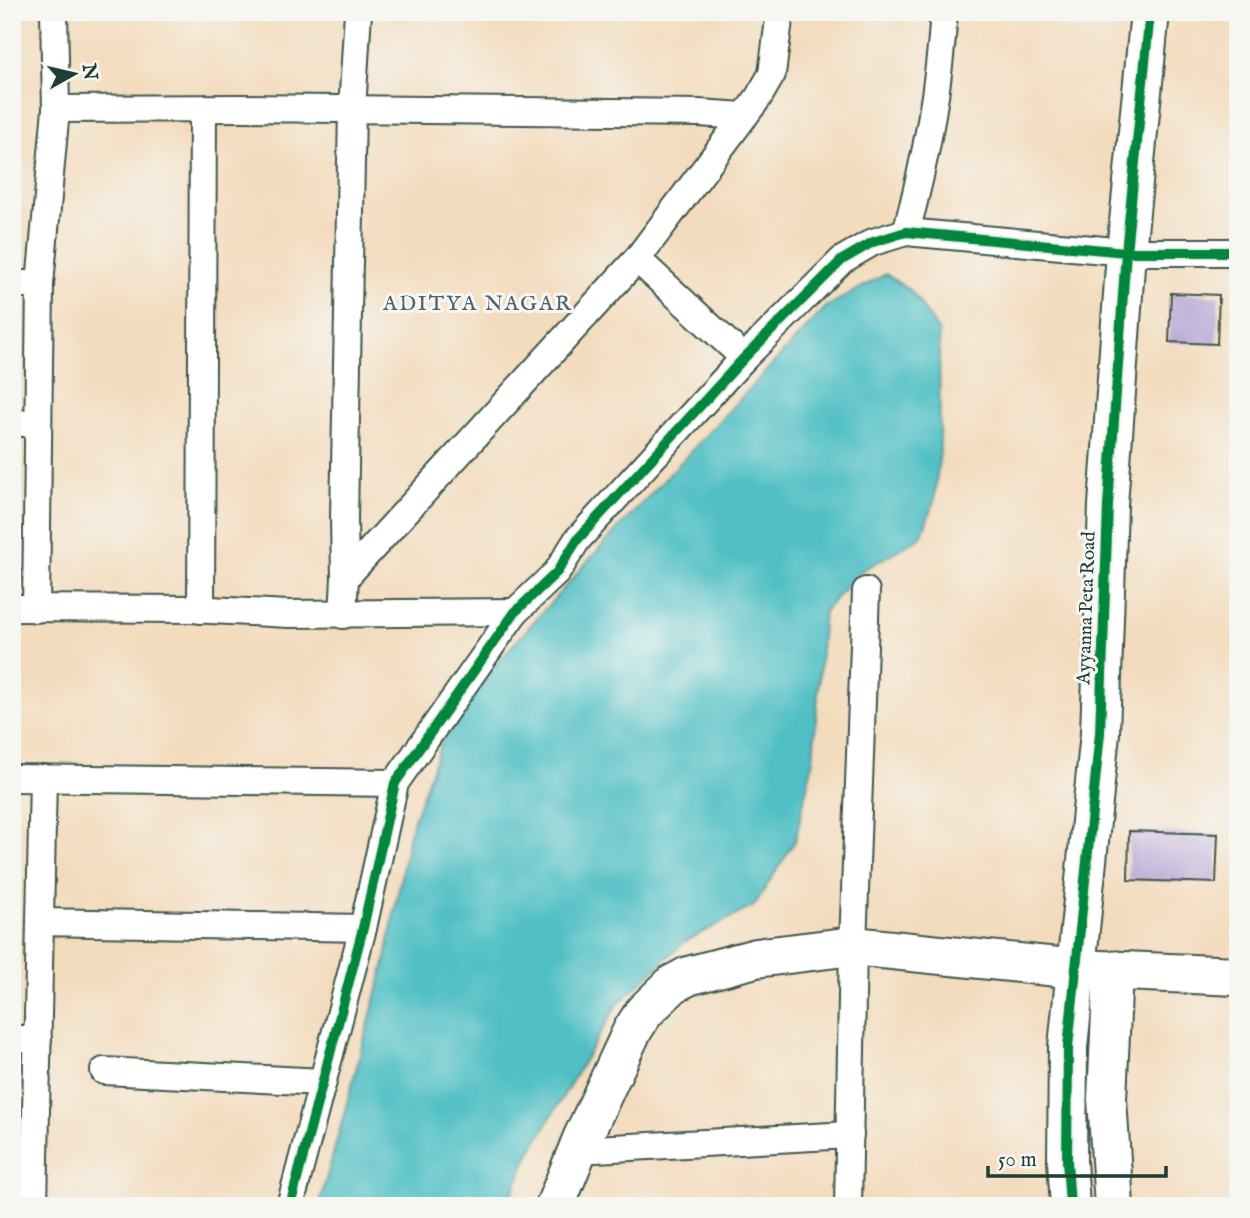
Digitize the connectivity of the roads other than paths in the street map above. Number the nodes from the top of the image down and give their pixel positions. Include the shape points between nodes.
1 (54, 12) edge
2 (358, 12) edge
3 (780, 12) edge
4 (944, 12) edge
5 (1150, 12) edge
6 (56, 109) junction
7 (203, 109) junction
8 (352, 110) junction
9 (744, 116) junction
10 (906, 232) junction
11 (1126, 252) junction
12 (1238, 252) edge
13 (637, 259) junction
14 (12, 284) edge
15 (40, 284) junction
16 (744, 358) junction
17 (25, 423) edge
18 (345, 578) junction
19 (866, 591) dead end
20 (24, 608) edge
21 (201, 610) junction
22 (515, 612) junction
23 (342, 615) junction
24 (12, 778) edge
25 (43, 778) junction
26 (395, 783) junction
27 (40, 922) junction
28 (363, 928) junction
29 (853, 946) junction
30 (1095, 970) junction
31 (1238, 976) edge
32 (25, 1039) edge
33 (104, 1071) dead end
34 (323, 1082) junction
35 (850, 1135) junction
36 (577, 1150) junction
37 (27, 1190) edge
38 (290, 1206) edge
39 (555, 1206) edge
40 (848, 1206) edge
41 (1070, 1206) edge
42 (1114, 1206) edge

1 - 6 street
2 - 8 street
3 - 9 street via 772,74
4 - 10 street via 940,73
5 - 11 street, Ayyanna Peta Road
6 - 7 street
6 - 15 street
7 - 8 street
7 - 21 street
8 - 9 street
8 - 18 street
9 - 13 street
10 - 11 street
10 - 16 street via 873,242 842,260
11 - 12 street
11 - 30 street, Ayyanna Peta Road via 1108,505
13 - 16 street
13 - 18 street
14 - 15 street
15 - 17 street
16 - 22 street via 576,540 557,572
17 - 20 street
18 - 23 street
19 - 29 street
20 - 21 street
21 - 23 street
22 - 23 street
22 - 26 street
24 - 25 street
25 - 26 street
25 - 27 street
26 - 28 street
27 - 28 street
27 - 32 street
28 - 34 street
29 - 30 street
29 - 35 street
29 - 36 street via 756,958 673,984 632,1031
30 - 31 street
30 - 41 street, Ayyanna Peta Road via 1068,1047
30 - 42 street
32 - 37 street
33 - 34 street
34 - 38 street
35 - 36 street
35 - 40 street
36 - 39 street

